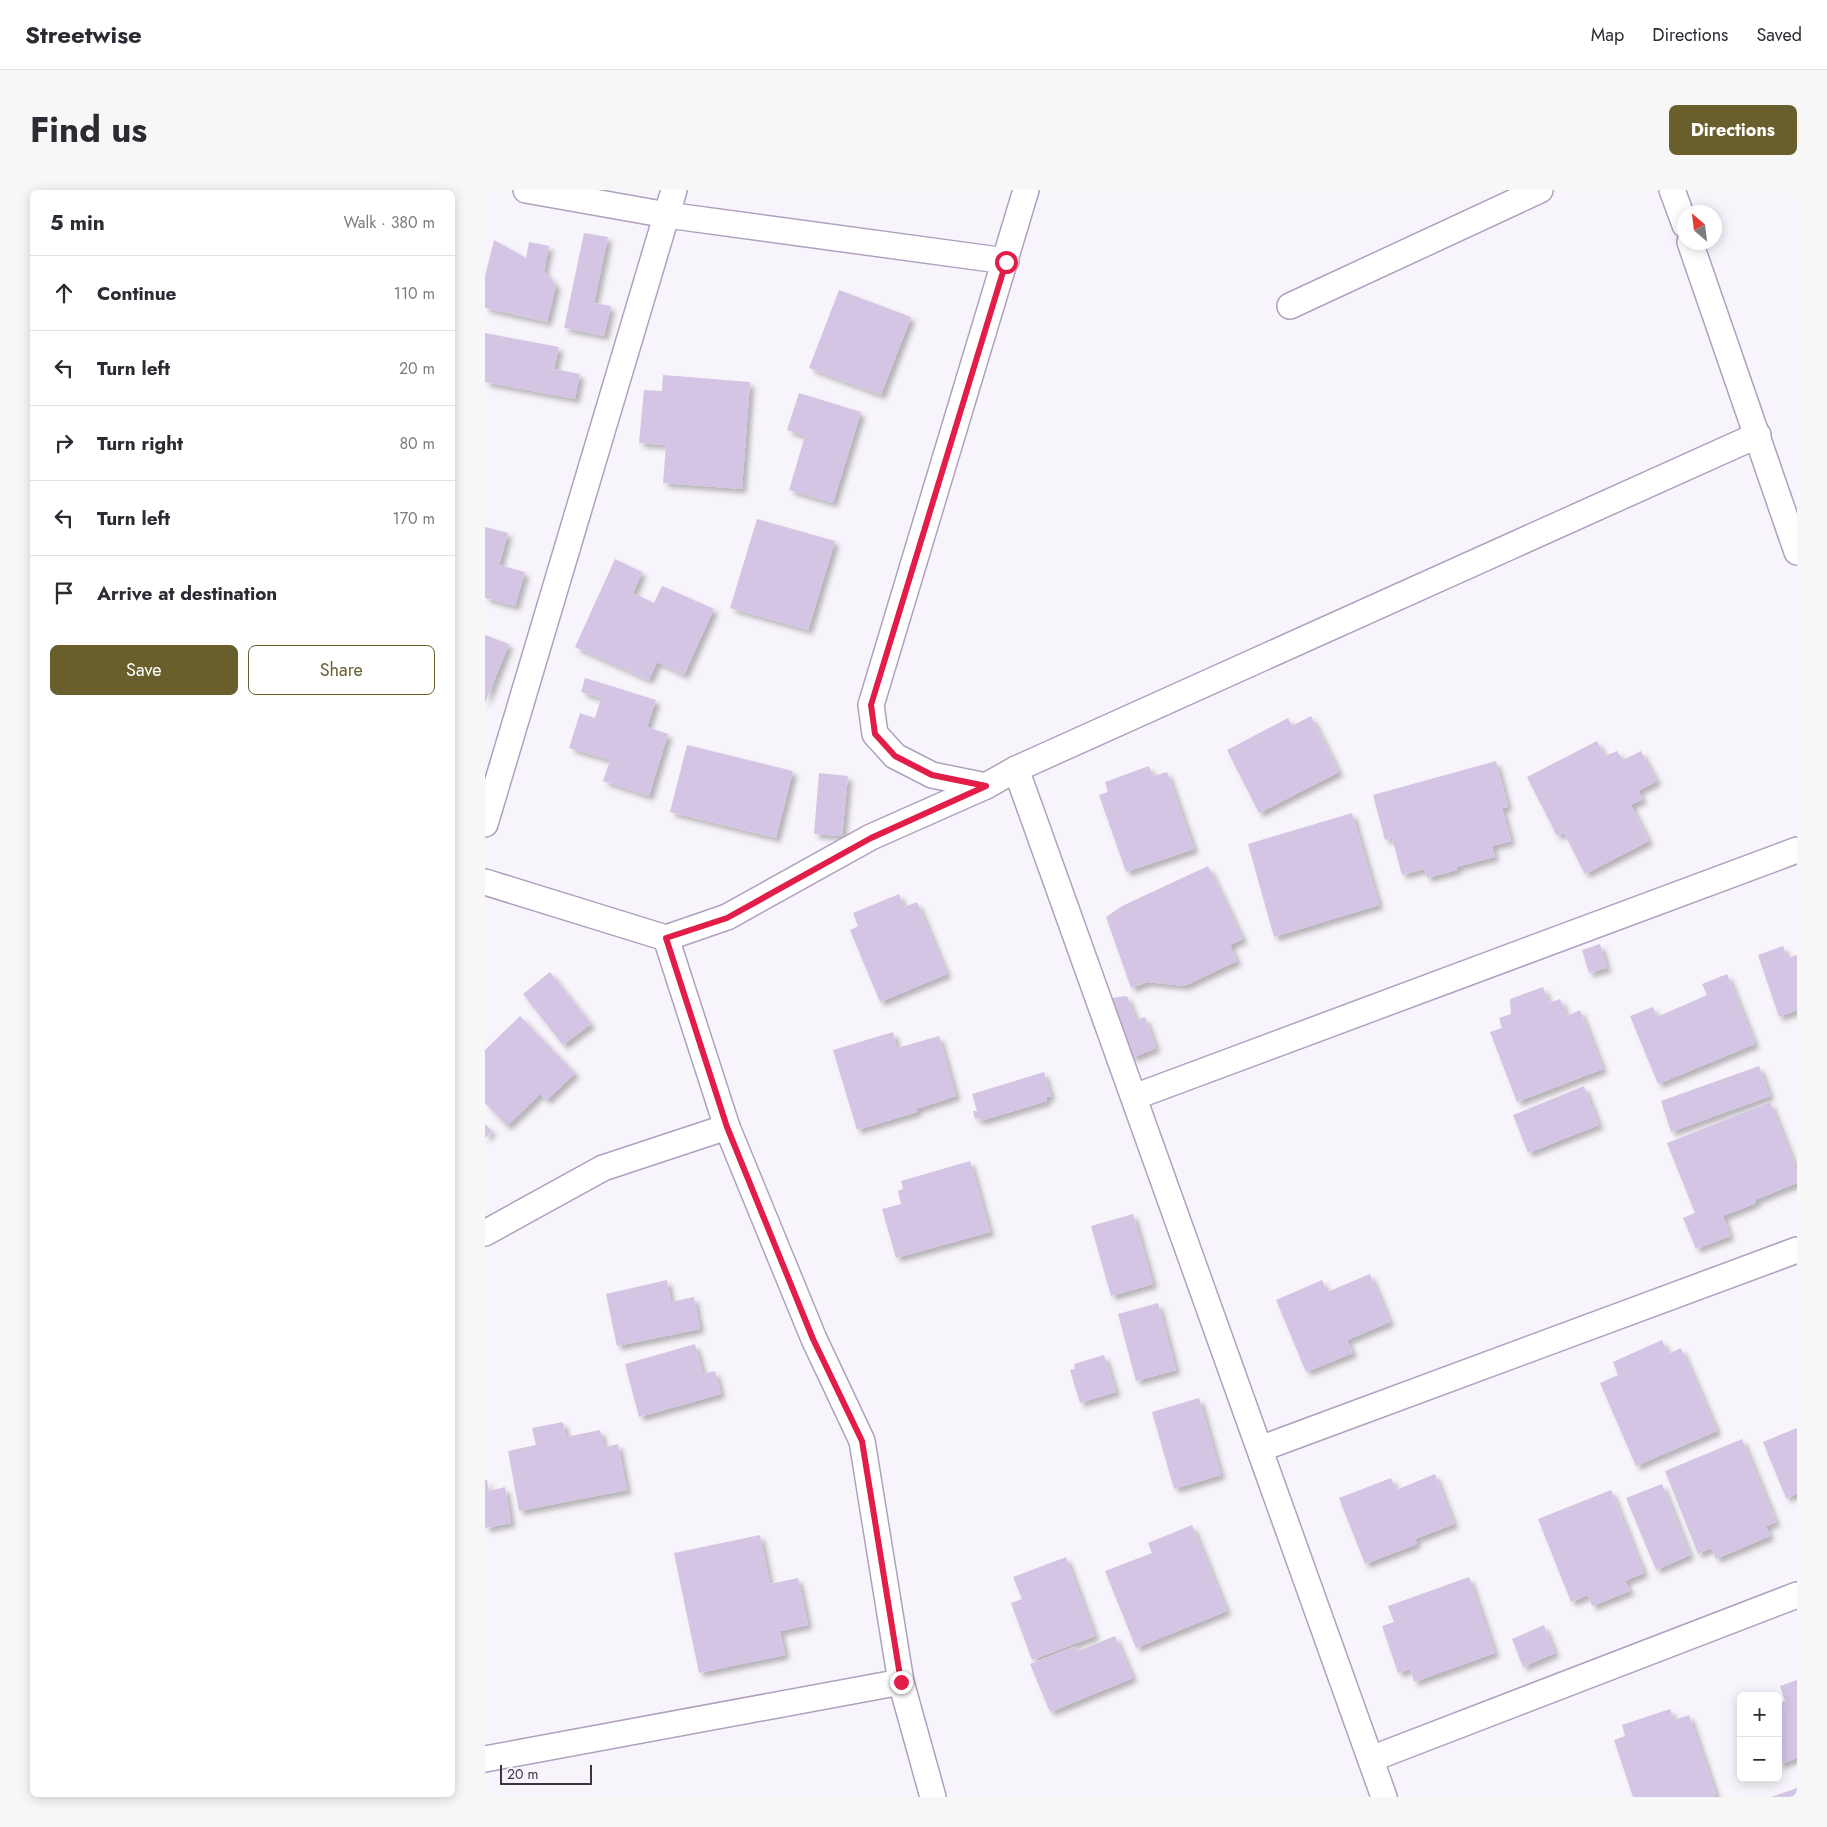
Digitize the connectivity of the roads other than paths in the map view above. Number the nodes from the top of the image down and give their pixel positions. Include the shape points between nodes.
1 (526, 190) edge
2 (674, 190) edge
3 (1027, 190) edge
4 (1539, 190) edge
5 (1672, 190) edge
6 (1677, 205) edge
7 (667, 215) junction
8 (1693, 250) edge
9 (1006, 262) junction
10 (1290, 306) dead end
11 (1758, 435) junction
12 (1797, 552) edge
13 (1016, 769) junction
14 (986, 786) junction
15 (485, 824) edge
16 (1797, 850) edge
17 (485, 882) edge
18 (666, 938) junction
19 (1134, 1097) junction
20 (727, 1127) junction
21 (485, 1233) edge
22 (1797, 1250) edge
23 (1260, 1449) junction
24 (1797, 1595) edge
25 (901, 1682) junction
26 (485, 1759) edge
27 (1371, 1759) junction
28 (933, 1797) edge
29 (1385, 1797) edge

1 - 7 street
2 - 7 street
3 - 9 street
4 - 10 street
5 - 6 street
7 - 9 street
7 - 15 street
8 - 11 street
9 - 14 street via 871,705 875,734 895,756 932,775
11 - 12 street
11 - 13 street
13 - 14 street
13 - 19 street
14 - 18 street via 871,838 727,918
16 - 19 street
17 - 18 street
18 - 20 street
19 - 23 street
20 - 21 street via 603,1168
20 - 25 street via 813,1339 862,1441
22 - 23 street
23 - 27 street
24 - 27 street
25 - 26 street
25 - 28 street
27 - 29 street

